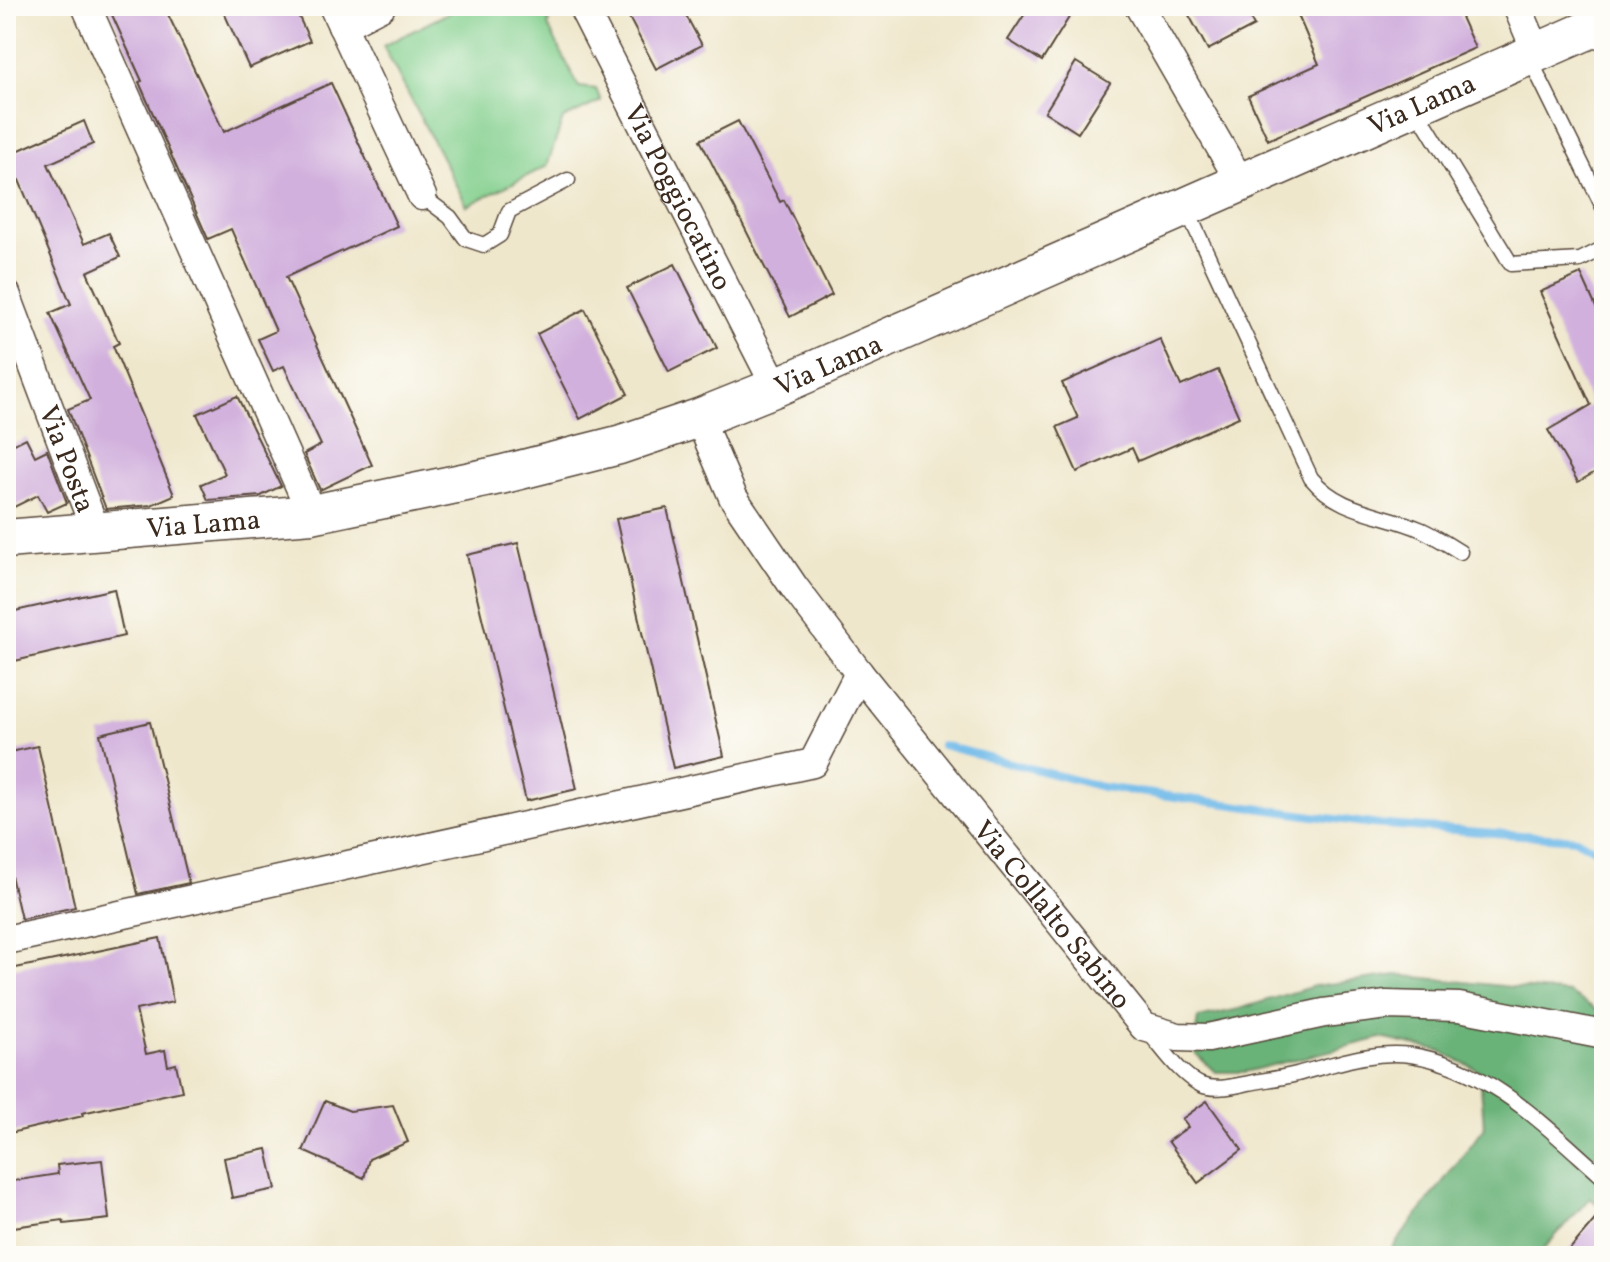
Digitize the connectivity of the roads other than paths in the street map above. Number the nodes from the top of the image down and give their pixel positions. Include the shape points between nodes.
1 (86, 6) edge
2 (381, 6) edge
3 (582, 6) edge
4 (1139, 6) edge
5 (1517, 6) edge
6 (338, 16) edge
7 (1604, 23) edge
8 (1533, 54) junction
9 (1414, 107) junction
10 (568, 180) dead end
11 (1241, 183) junction
12 (422, 196) joint
13 (1186, 208) junction
14 (1604, 209) edge
15 (1604, 248) edge
16 (6, 294) edge
17 (776, 387) junction
18 (699, 418) junction
19 (312, 514) junction
20 (96, 532) junction
21 (6, 539) edge
22 (1460, 552) dead end
23 (859, 673) junction
24 (6, 940) edge
25 (1144, 1027) junction
26 (1604, 1035) edge
27 (1604, 1178) edge

1 - 19 street
2 - 6 street
3 - 17 street, Via Poggiocatino
4 - 11 street
5 - 8 street
6 - 12 street
7 - 8 main road, Via Lama
8 - 9 main road, Via Lama
8 - 14 lane
9 - 11 main road, Via Lama
9 - 15 lane via 1511,264 1580,260
10 - 12 lane via 509,211 500,235 484,245 466,239 450,217
11 - 13 main road, Via Lama
13 - 17 main road, Via Lama
13 - 22 lane via 1311,478 1339,503 1420,529
16 - 20 street, Via Posta
17 - 18 main road, Via Lama
18 - 19 main road, Via Lama via 571,458
18 - 23 street, Via Collalto Sabino via 733,497
19 - 20 main road, Via Lama
20 - 21 main road, Via Lama
23 - 24 street via 813,763
23 - 25 street, Via Collalto Sabino
25 - 26 street, Via Collalto Sabino via 1178,1037 1208,1038 1387,1005 1459,1007
25 - 27 lane via 1184,1073 1219,1088 1360,1056 1438,1061 1516,1101

